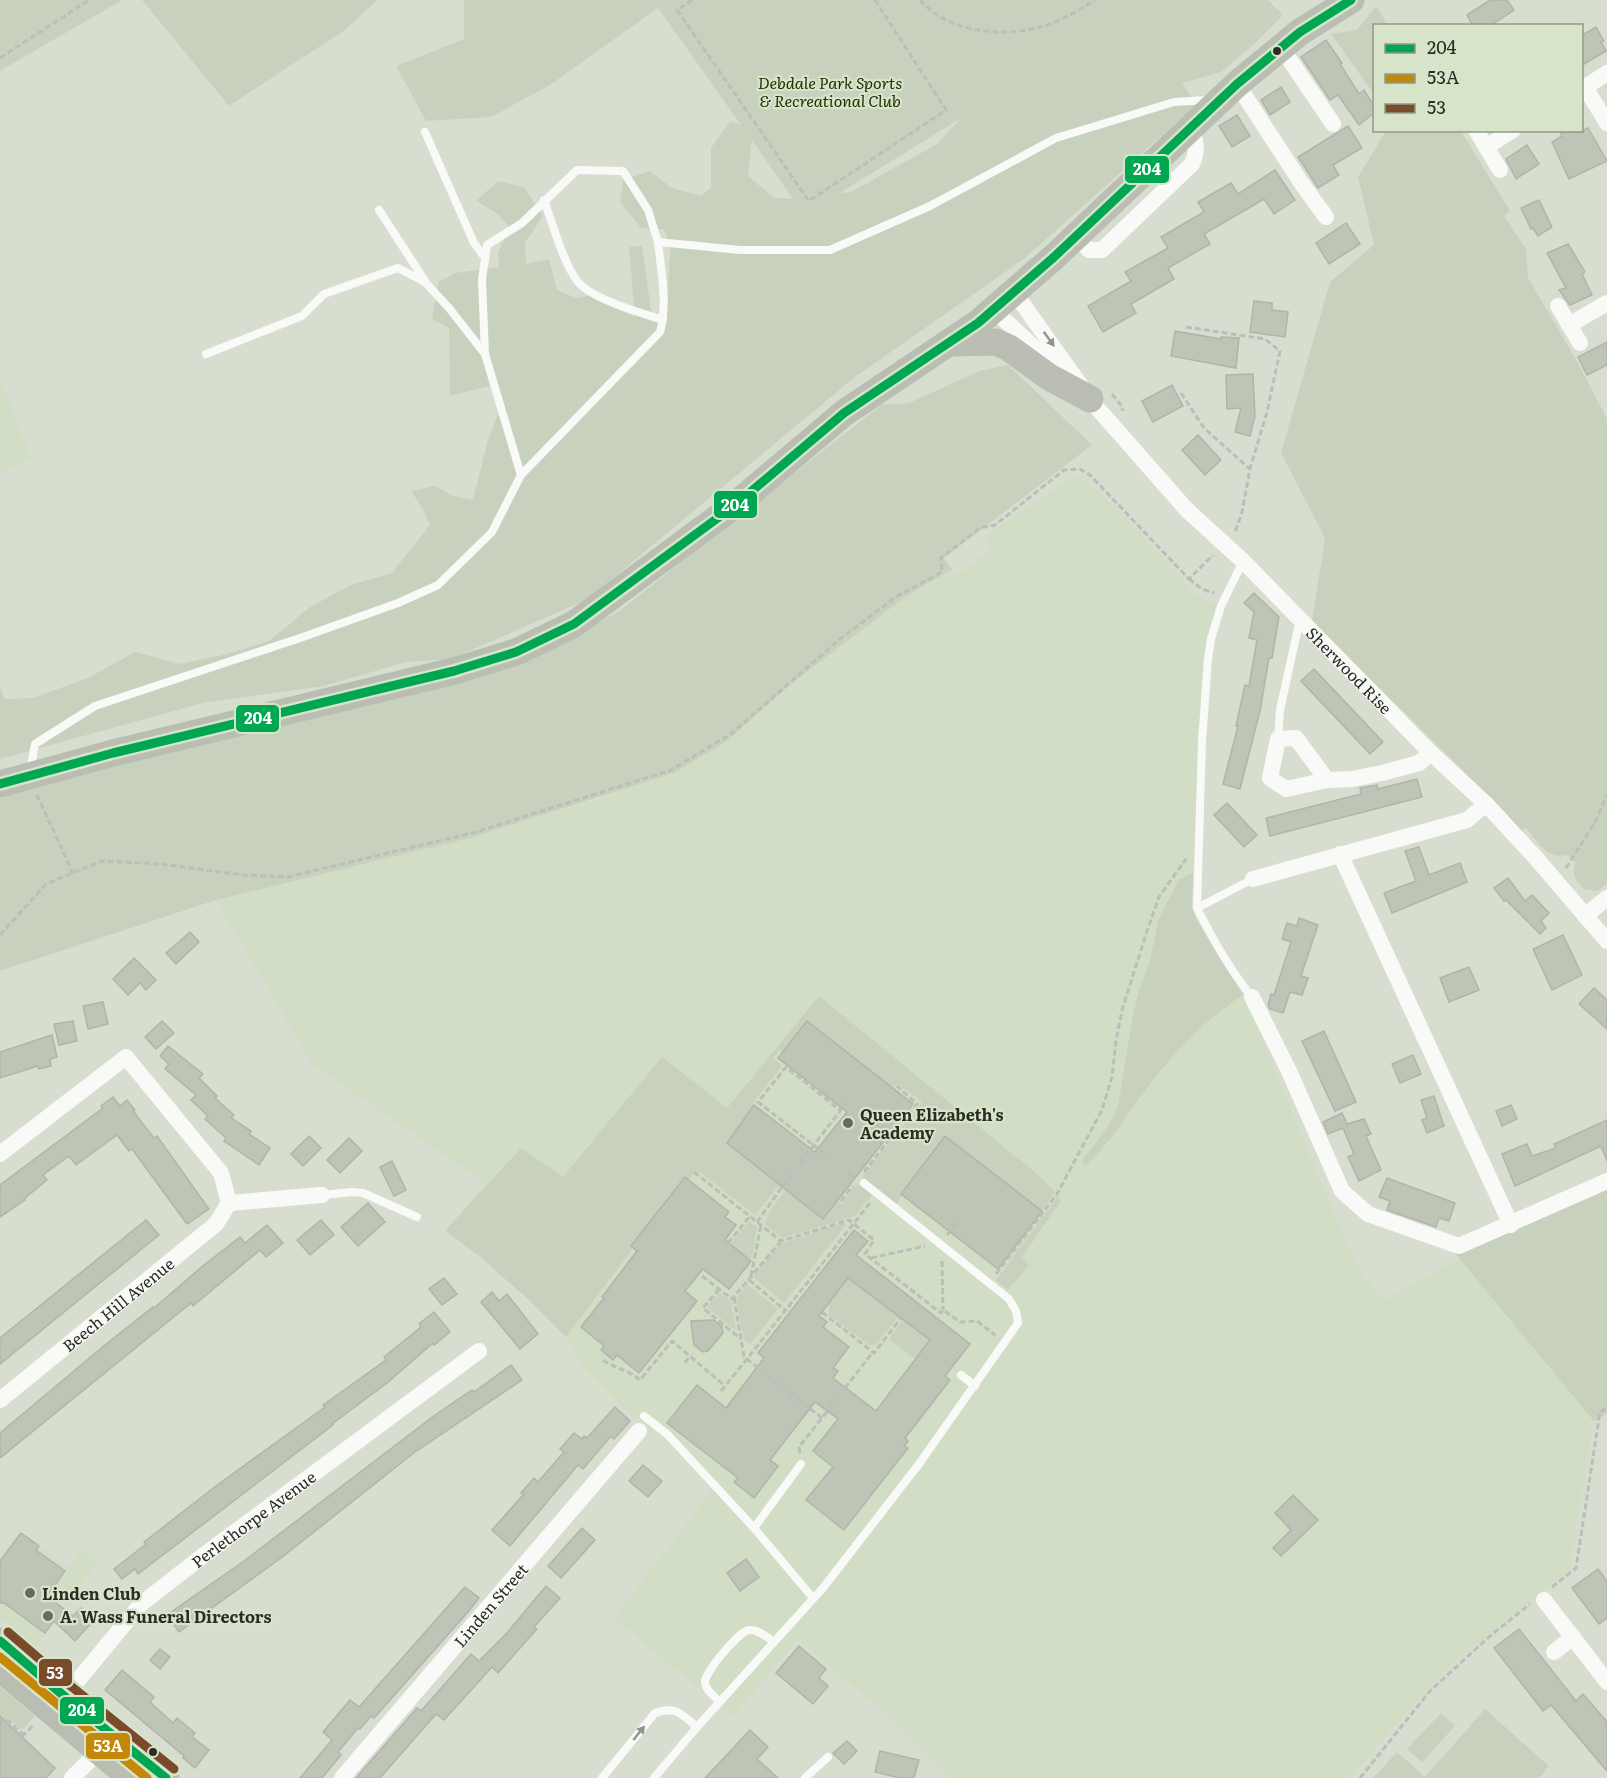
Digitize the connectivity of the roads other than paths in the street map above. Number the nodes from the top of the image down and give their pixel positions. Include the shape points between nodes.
1 (1351, 0) edge
2 (1281, 47) junction
3 (1607, 73) edge
4 (1583, 88) edge
5 (1229, 92) junction
6 (1607, 123) edge
7 (1333, 124) dead end
8 (425, 132) dead end
9 (1477, 132) edge
10 (1510, 132) edge
11 (1486, 147) junction
12 (1500, 170) dead end
13 (544, 201) junction
14 (379, 210) dead end
15 (1326, 217) dead end
16 (658, 242) junction
17 (485, 258) junction
18 (425, 282) junction
19 (1014, 292) junction
20 (1607, 303) edge
21 (1558, 306) dead end
22 (994, 310) junction
23 (663, 320) junction
24 (1569, 325) junction
25 (948, 343) junction
26 (1580, 343) dead end
27 (206, 354) dead end
28 (485, 354) junction
29 (1097, 397) junction
30 (521, 475) junction
31 (1243, 561) junction
32 (1300, 619) junction
33 (1278, 739) junction
34 (1431, 753) junction
35 (29, 777) junction
36 (1327, 780) junction
37 (0, 784) edge
38 (1486, 804) junction
39 (1340, 854) junction
40 (1253, 879) joint
41 (1607, 898) edge
42 (1197, 908) junction
43 (1585, 916) junction
44 (1607, 941) edge
45 (1252, 997) joint
46 (0, 1154) edge
47 (1607, 1181) edge
48 (864, 1183) dead end
49 (322, 1195) joint
50 (230, 1203) junction
51 (417, 1217) dead end
52 (1511, 1225) junction
53 (479, 1350) dead end
54 (961, 1375) dead end
55 (975, 1386) junction
56 (0, 1400) edge
57 (644, 1422) joint
58 (801, 1464) dead end
59 (754, 1528) junction
60 (1542, 1597) road end
61 (813, 1598) junction
62 (1573, 1638) junction
63 (0, 1641) edge
64 (774, 1642) junction
65 (1554, 1652) dead end
66 (0, 1668) edge
67 (1607, 1682) edge
68 (720, 1702) junction
69 (58, 1704) junction
70 (697, 1727) junction
71 (98, 1752) junction
72 (828, 1757) dead end
73 (72, 1778) edge
74 (131, 1778) edge
75 (166, 1778) edge
76 (342, 1778) edge
77 (602, 1778) edge
78 (654, 1778) edge
79 (805, 1778) edge

1 - 2 main road
2 - 5 main road
2 - 7 street
3 - 4 street
4 - 6 street
5 - 15 street
5 - 16 lane via 1174,102 1056,138 930,206 831,250 740,250
5 - 19 main road
8 - 17 lane via 474,243
9 - 11 street
10 - 11 street
11 - 12 street
13 - 16 lane via 577,170 623,171 648,210
13 - 17 lane via 522,223 487,245
13 - 23 lane via 581,285
14 - 18 lane
16 - 23 lane
17 - 28 lane
18 - 27 lane via 398,268 324,294 302,316
18 - 28 lane
19 - 22 main road
19 -> 29 street, Sherwood Rise
20 - 24 street
21 - 24 street
22 - 25 main road
22 - 29 street, Sherwood Rise
23 - 30 lane via 660,332
24 - 26 street
25 - 29 main road via 996,342 1049,377
25 - 35 main road via 844,413 734,506 574,624 516,652
28 - 30 lane
29 - 31 street, Sherwood Rise via 1187,510 1223,550
30 - 35 lane via 492,532 438,585 303,637 95,706 35,744
31 - 32 street, Sherwood Rise
31 - 42 lane via 1221,606 1208,659
32 - 33 lane via 1280,710
32 - 34 street, Sherwood Rise
33 - 36 street via 1296,738
33 - 36 street via 1270,778 1286,789
34 - 36 street via 1419,763 1352,779
34 - 38 street, Sherwood Rise
35 - 37 main road
38 - 39 street via 1467,820
38 - 43 street, Sherwood Rise
39 - 40 street
39 - 52 street
40 - 42 lane
41 - 43 street
42 - 45 lane via 1215,944
43 - 44 street, Sherwood Rise
45 - 52 street via 1342,1191 1359,1207 1379,1219 1459,1246
46 - 50 street via 126,1057 221,1173
47 - 52 street
48 - 55 lane via 1009,1299 1016,1311 1018,1323
49 - 50 street
49 - 51 lane via 363,1193
50 - 56 street, Beech Hill Avenue via 216,1224
53 - 69 street, Perlethorpe Avenue via 141,1604
54 - 55 lane
55 - 61 lane
57 - 59 lane via 668,1435
57 - 76 street, Linden Street
58 - 59 lane
59 - 61 lane
60 - 62 street
61 - 64 lane
62 - 65 street
62 - 67 street
63 - 69 main road
64 - 68 lane
64 - 68 lane via 756,1630 747,1629 739,1634 706,1674 705,1683
66 - 69 main road
68 - 70 lane
69 - 71 main road
69 - 75 main road
77 -> 70 lane via 656,1713 666,1709 677,1711
70 - 78 lane
71 - 73 street
71 - 74 main road
72 - 79 lane

